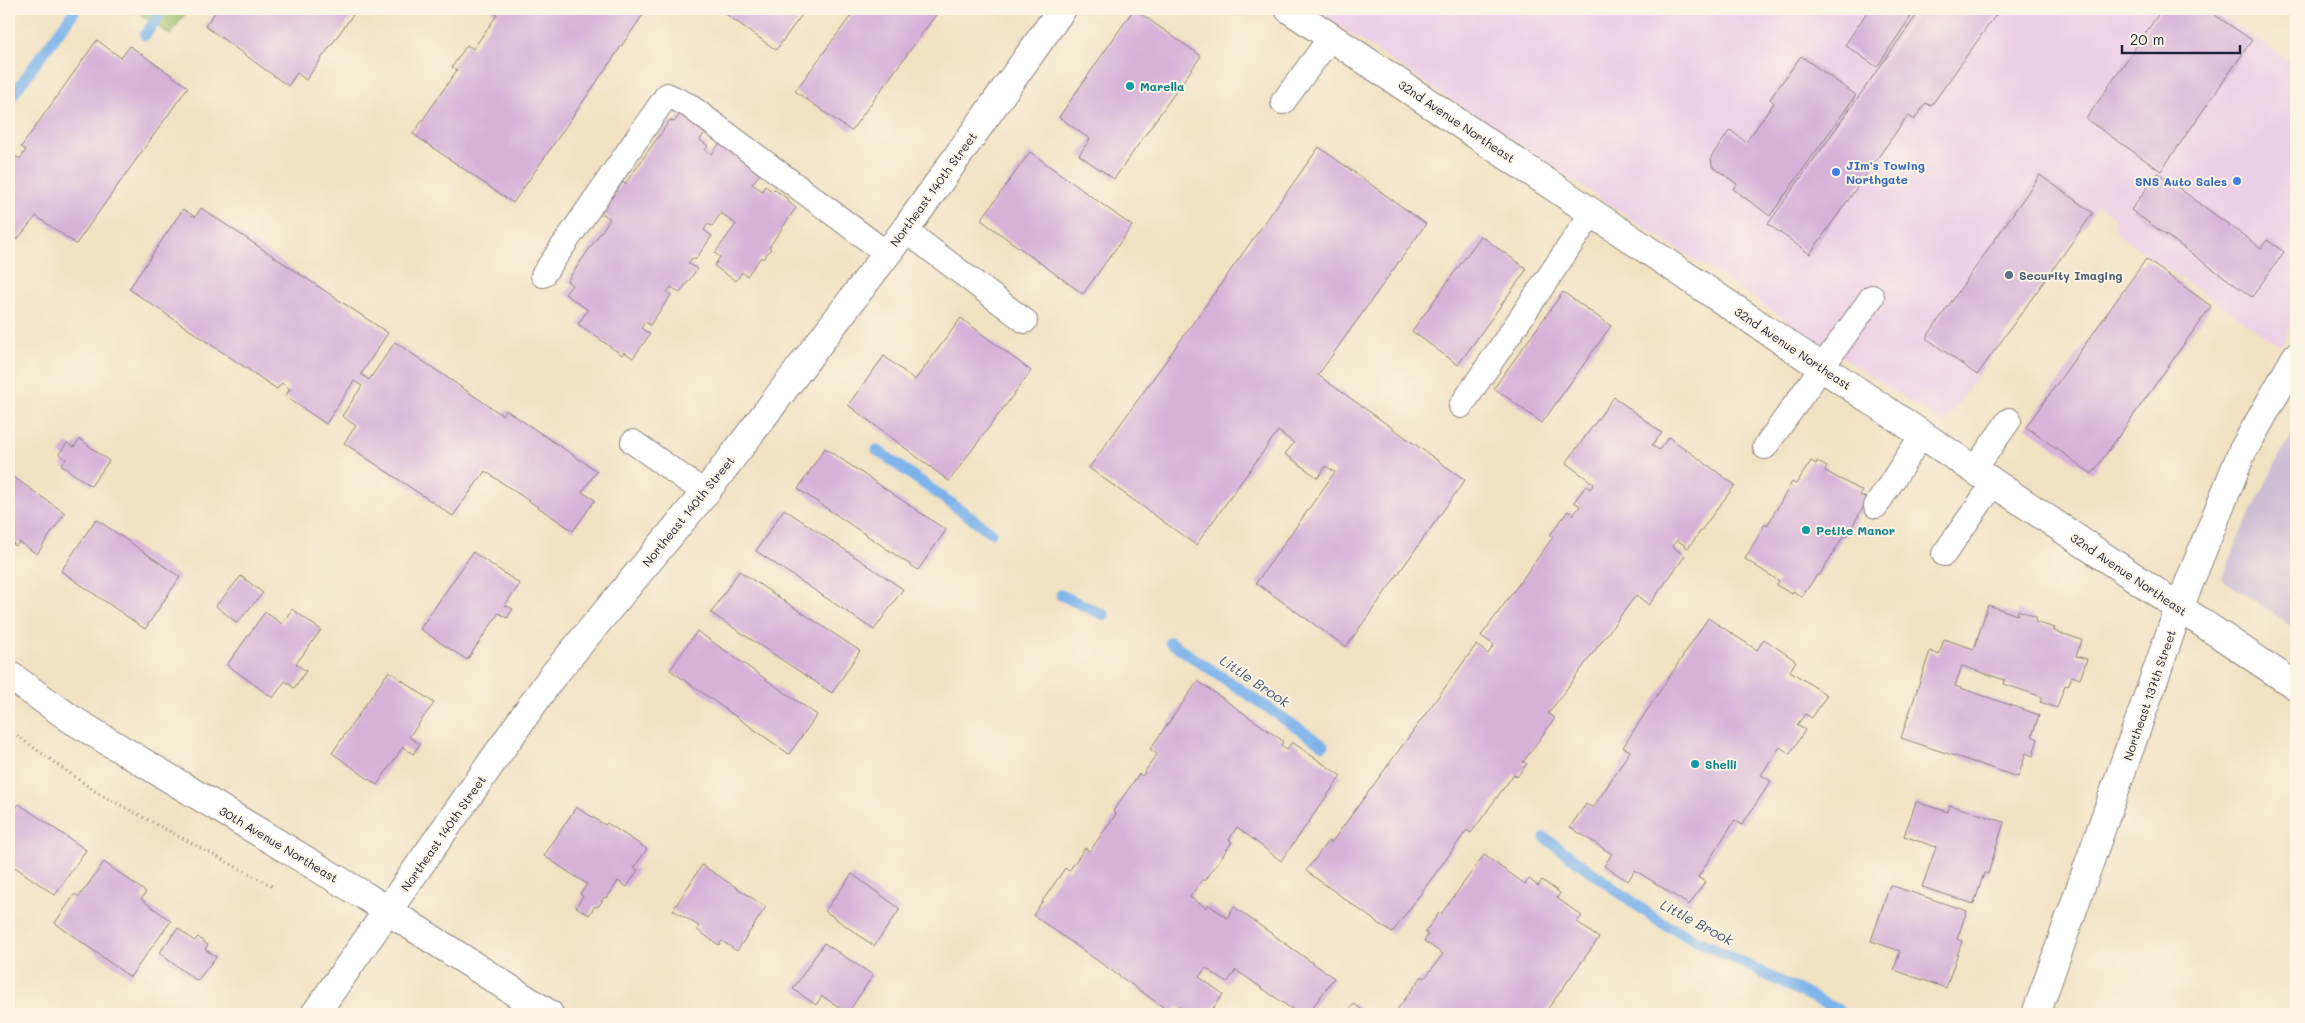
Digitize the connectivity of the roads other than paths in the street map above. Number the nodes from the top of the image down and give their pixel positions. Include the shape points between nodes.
1 (1062, 9) edge
2 (1289, 9) edge
3 (1331, 37) junction
4 (1283, 102) dead end
5 (1592, 213) junction
6 (905, 230) junction
7 (886, 253) junction
8 (543, 275) dead end
9 (1872, 297) dead end
10 (1025, 321) dead end
11 (2296, 358) edge
12 (1822, 368) junction
13 (1461, 406) dead end
14 (2009, 420) dead end
15 (1922, 435) junction
16 (632, 442) dead end
17 (1765, 447) dead end
18 (1984, 477) junction
19 (705, 493) junction
20 (1876, 506) dead end
21 (1944, 554) dead end
22 (2179, 608) junction
23 (9, 674) edge
24 (2296, 686) edge
25 (388, 911) junction
26 (315, 1014) edge
27 (549, 1014) edge
28 (2036, 1014) edge

1 - 6 street, Northeast 140th Street
2 - 3 street, 32nd Avenue Northeast
3 - 4 lane
3 - 5 street, 32nd Avenue Northeast
5 - 12 street, 32nd Avenue Northeast
5 - 13 lane
6 - 7 street, Northeast 140th Street
6 - 10 lane
7 - 8 lane via 688,105 667,95
7 - 19 street, Northeast 140th Street
9 - 12 lane
11 - 22 street, Northeast 137th Street via 2242,452
12 - 15 street, 32nd Avenue Northeast
12 - 17 lane
14 - 18 lane
15 - 18 street, 32nd Avenue Northeast
15 - 20 lane
16 - 19 lane
18 - 21 lane
18 - 22 street, 32nd Avenue Northeast
19 - 25 street, Northeast 140th Street via 551,678
22 - 24 street, 32nd Avenue Northeast
22 - 28 street, Northeast 137th Street
23 - 25 street, 30th Avenue Northeast via 71,719
25 - 26 street, Northeast 140th Street
25 - 27 street, 30th Avenue Northeast

